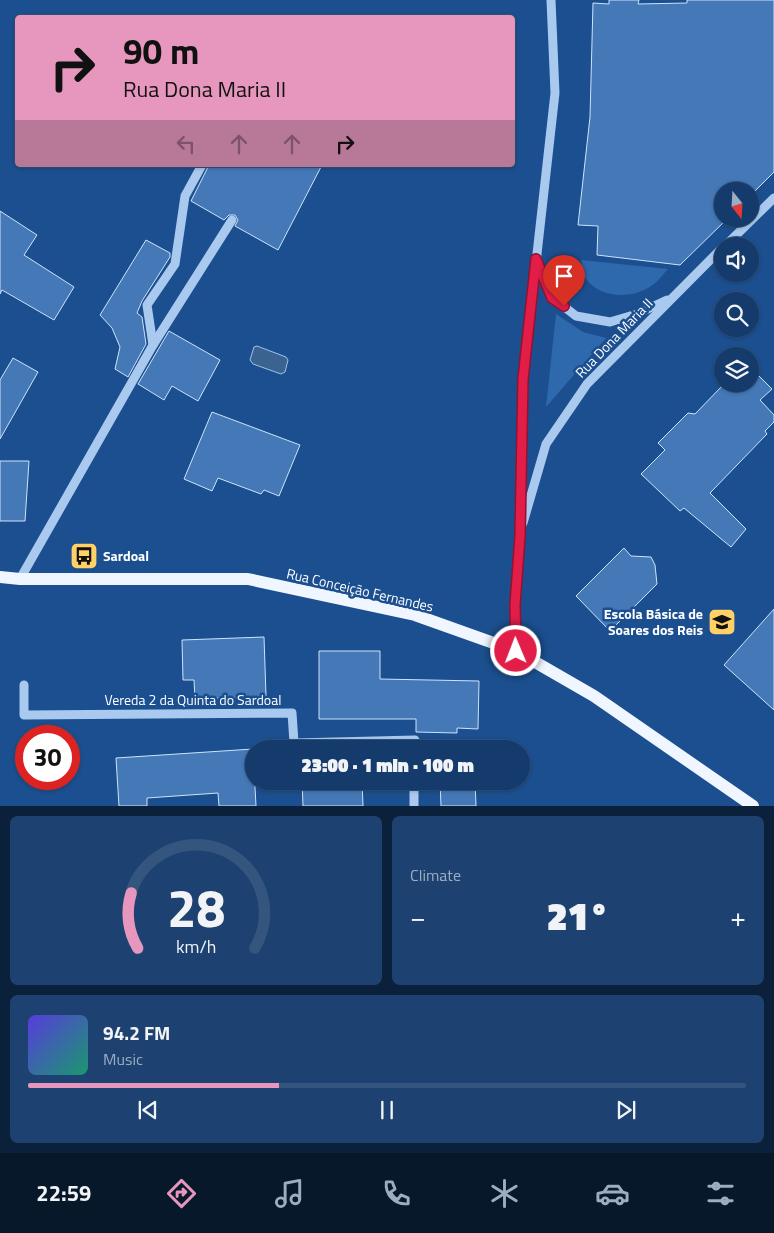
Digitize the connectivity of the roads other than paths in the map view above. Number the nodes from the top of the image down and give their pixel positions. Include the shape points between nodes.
1 (551, 0) edge
2 (201, 167) edge
3 (774, 198) edge
4 (232, 220) dead end
5 (734, 237) edge
6 (714, 257) edge
7 (536, 259) junction
8 (673, 297) junction
9 (153, 345) junction
10 (520, 536) junction
11 (0, 576) edge
12 (20, 579) junction
13 (516, 651) junction
14 (24, 685) dead end
15 (294, 740) edge
16 (414, 790) edge
17 (414, 806) edge
18 (753, 806) edge

1 - 7 street via 555,93
2 - 9 street via 185,196 175,264 147,305
3 - 5 street, Rua Dona Maria II
4 - 9 street
6 - 8 street, Rua Dona Maria II
7 - 8 street, Rua Dona Maria II via 552,298 576,316 610,322 637,314
7 - 10 street via 523,379
8 - 10 street, Rua Dona Maria II via 587,384 546,444
9 - 12 street
10 - 13 street via 515,605
11 - 12 main road, Rua Conceição Fernandes
12 - 13 main road, Rua Conceição Fernandes via 248,579 415,616
13 - 18 main road, Rua Conceição Fernandes via 594,696
14 - 15 street, Vereda 2 da Quinta do Sardoal via 24,715 292,714
16 - 17 street

